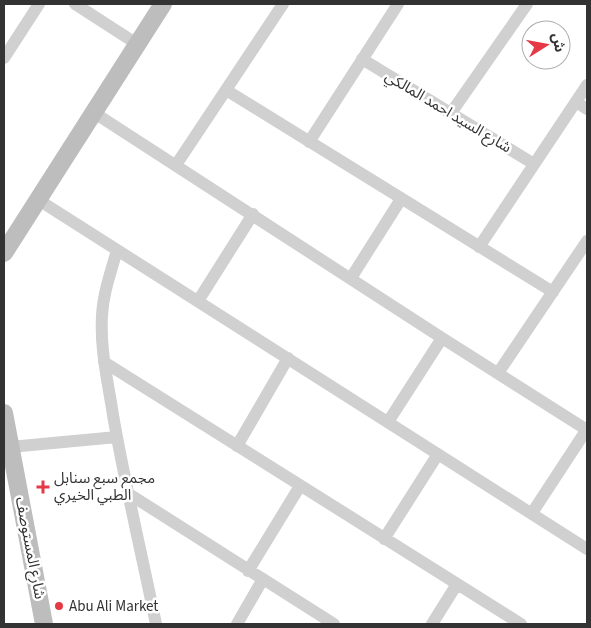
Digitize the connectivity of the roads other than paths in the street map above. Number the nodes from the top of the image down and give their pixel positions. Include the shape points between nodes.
1 (38, 4) edge
2 (75, 4) edge
3 (163, 4) edge
4 (283, 4) edge
5 (398, 4) edge
6 (527, 4) edge
7 (137, 44) junction
8 (4, 58) edge
9 (362, 59) junction
10 (587, 85) edge
11 (226, 90) junction
12 (576, 102) junction
13 (587, 109) edge
14 (93, 112) junction
15 (451, 114) junction
16 (309, 142) junction
17 (534, 164) junction
18 (176, 165) junction
19 (37, 199) junction
20 (401, 199) junction
21 (253, 214) junction
22 (587, 241) edge
23 (479, 247) junction
24 (117, 250) junction
25 (4, 253) edge
26 (351, 278) junction
27 (553, 292) junction
28 (198, 301) junction
29 (442, 338) junction
30 (288, 358) junction
31 (104, 362) junction
32 (498, 373) junction
33 (4, 413) edge
34 (388, 422) junction
35 (587, 429) edge
36 (117, 437) junction
37 (237, 446) junction
38 (10, 447) junction
39 (438, 454) junction
40 (300, 486) junction
41 (129, 494) junction
42 (532, 513) junction
43 (384, 538) junction
44 (587, 549) edge
45 (248, 571) junction
46 (263, 580) junction
47 (457, 584) junction
48 (316, 620) edge
49 (44, 624) edge
50 (156, 624) edge
51 (238, 624) edge
52 (334, 624) edge
53 (432, 624) edge
54 (521, 624) edge

1 - 8 street
2 - 7 street
3 - 7 street
4 - 11 street
5 - 9 street
6 - 15 street
7 - 14 street
9 - 15 street, شارع السيد احمد المالكي
9 - 16 street
10 - 12 street
11 - 16 street
11 - 18 street
12 - 13 street
12 - 17 street
14 - 18 street
14 - 19 street
15 - 17 street, شارع السيد احمد المالكي
16 - 20 street
17 - 23 street
18 - 21 street
19 - 24 street
19 - 25 street
20 - 23 street
20 - 26 street
21 - 26 street
21 - 28 street
22 - 27 street
23 - 27 street
24 - 28 street
24 - 31 street via 102,315
26 - 29 street
27 - 32 street
28 - 30 street
29 - 32 street
29 - 34 street
30 - 34 street
30 - 37 street
31 - 36 street
31 - 37 street
32 - 35 street
33 - 38 street, شارع المستوصف
34 - 39 street
35 - 42 street
36 - 38 street
36 - 41 street
37 - 40 street
38 - 49 street, شارع المستوصف
39 - 42 street
39 - 43 street
40 - 43 street
40 - 45 street
41 - 45 street
41 - 50 street
42 - 44 street
43 - 47 street
45 - 46 street
46 - 48 street
46 - 51 street
47 - 53 street
47 - 54 street
48 - 52 street

